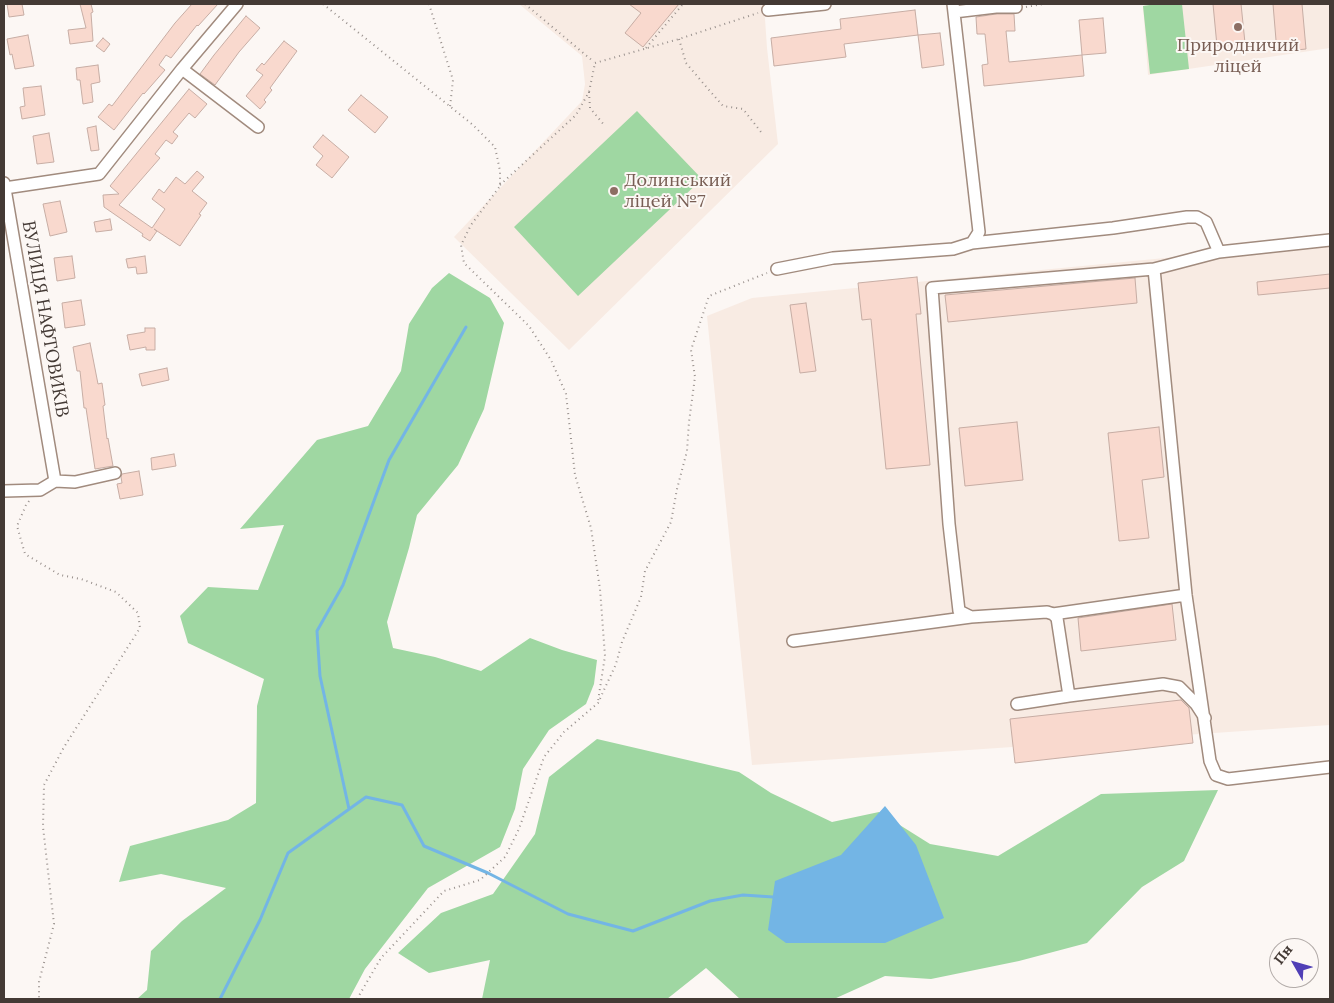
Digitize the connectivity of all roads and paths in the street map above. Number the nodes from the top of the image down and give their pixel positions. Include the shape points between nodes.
1 (237, 4) edge
2 (322, 4) edge
3 (429, 4) edge
4 (525, 4) edge
5 (683, 4) edge
6 (825, 4) edge
7 (1043, 4) edge
8 (1016, 7) joint
9 (953, 8) edge
10 (768, 10) joint
11 (679, 39) junction
12 (646, 48) junction
13 (595, 63) junction
14 (182, 69) junction
15 (589, 92) junction
16 (450, 106) junction
17 (604, 126) dead end
18 (258, 127) dead end
19 (761, 132) dead end
20 (4, 186) edge
21 (500, 186) junction
22 (1330, 240) edge
23 (972, 243) junction
24 (1219, 252) junction
25 (778, 269) joint
26 (1154, 269) junction
27 (115, 474) dead end
28 (55, 481) junction
29 (40, 490) junction
30 (4, 491) edge
31 (1186, 594) junction
32 (1053, 614) junction
33 (971, 617) junction
34 (792, 641) dead end
35 (1069, 696) junction
36 (598, 703) junction
37 (1016, 704) dead end
38 (1205, 718) junction
39 (1330, 767) edge
40 (39, 999) edge
41 (357, 999) edge

1 - 14 street
2 - 16 path
3 - 16 path via 453,80
4 - 13 path
5 - 12 path
6 - 10 street
7 - 8 path
8 - 9 street
9 - 23 street via 979,232
10 - 11 path
11 - 12 path
11 - 19 path via 686,63 723,106 744,110
12 - 13 path
13 - 15 path
14 - 18 street
14 - 20 street via 98,174
15 - 17 path via 590,108
15 - 21 path via 576,116
16 - 21 path via 495,147
20 - 28 street, ВУЛИЦЯ НАФТОВИКІВ
21 - 36 path via 461,245 464,263 529,326 551,360 566,394 575,475 591,528 600,589 604,656
22 - 24 street
23 - 24 street via 1197,217 1206,222
23 - 25 street via 953,249 833,258
24 - 26 street
25 - 36 path via 709,296 691,350 695,377 687,451 671,522 645,571 641,597
26 - 31 street
26 - 33 street via 932,288 949,524 959,611
27 - 28 street via 75,482
28 - 29 street
29 - 30 street
29 - 40 path via 26,505 17,526 26,554 60,575 116,592 138,613 140,628 64,747 44,785 43,827 54,924 39,982
31 - 32 street
31 - 38 street
32 - 33 street
32 - 35 street via 1057,618
33 - 34 street
35 - 37 street
35 - 38 street via 1163,684 1179,687
36 - 41 path via 564,732 544,757 519,829 505,857 480,880 444,891 381,958
38 - 39 street via 1210,761 1216,775 1228,779

